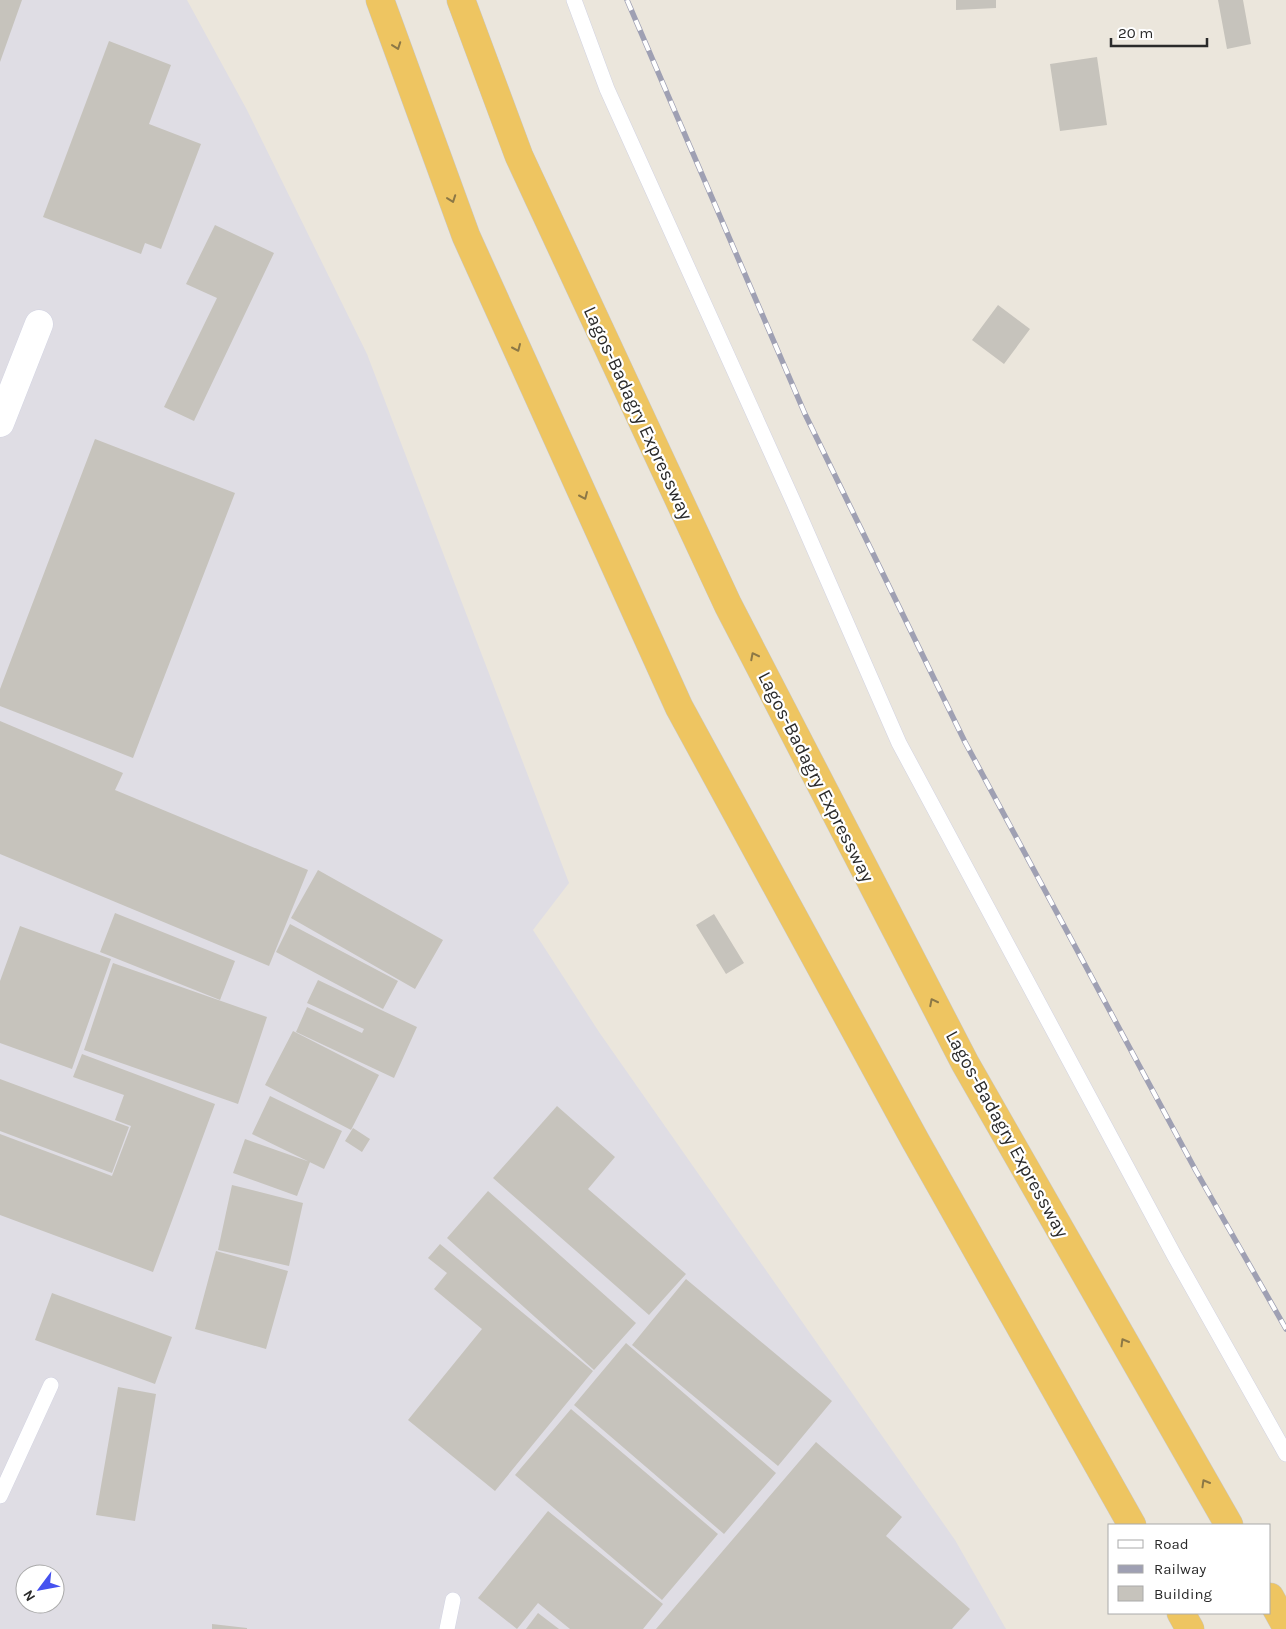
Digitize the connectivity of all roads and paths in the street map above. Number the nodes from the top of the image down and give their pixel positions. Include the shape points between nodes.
1 (380, 0) edge
2 (461, 0) edge
3 (574, 0) edge
4 (39, 324) dead end
5 (0, 423) edge
6 (52, 1385) dead end
7 (1286, 1454) edge
8 (0, 1496) edge
9 (1131, 1524) edge
10 (1228, 1524) edge
11 (1271, 1599) edge
12 (453, 1600) dead end
13 (1181, 1614) edge
14 (1286, 1626) edge
15 (447, 1629) edge
16 (1190, 1629) edge

1 -> 9 highway via 466,236 680,707 920,1148
10 -> 2 highway, Lagos-Badagry Expressway via 965,1063 728,605 519,156
3 - 7 lane via 607,89 899,743 1174,1255
4 - 5 street
6 - 8 lane
11 - 14 highway
12 - 15 lane
13 - 16 highway

